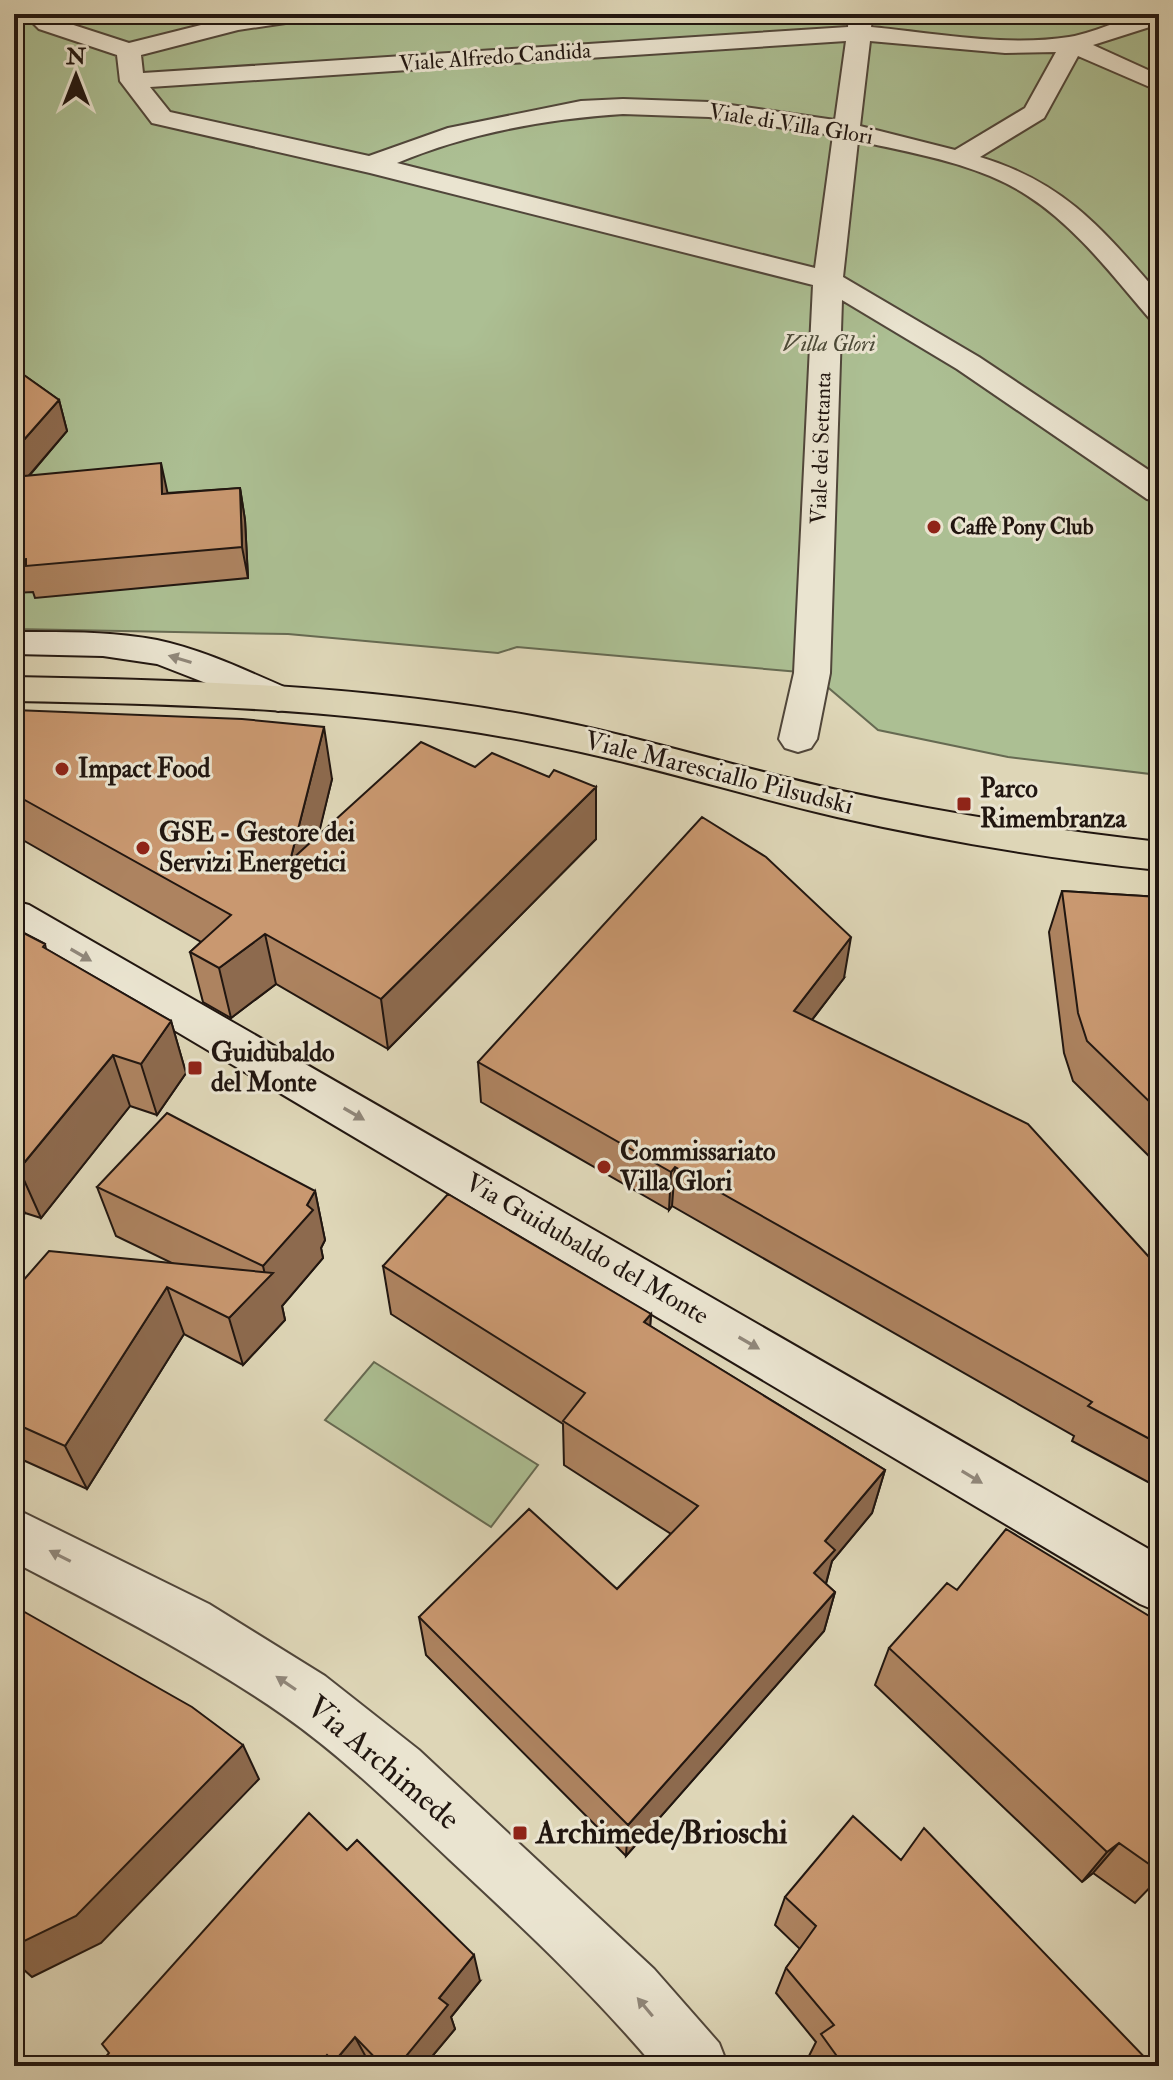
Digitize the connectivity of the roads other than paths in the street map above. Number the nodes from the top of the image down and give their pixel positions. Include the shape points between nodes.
1 (36, 14) edge
2 (299, 14) edge
3 (1068, 14) edge
4 (1159, 16) edge
5 (859, 24) edge
6 (1072, 44) junction
7 (128, 51) junction
8 (132, 81) junction
9 (1159, 84) edge
10 (844, 131) junction
11 (959, 159) junction
12 (372, 165) junction
13 (828, 280) junction
14 (1159, 312) edge
15 (1159, 492) edge
16 (14, 643) edge
17 (14, 689) edge
18 (278, 699) junction
19 (798, 739) dead end
20 (1159, 856) edge
21 (14, 916) edge
22 (14, 1534) edge
23 (1159, 1585) edge
24 (696, 2066) edge

1 - 7 street via 47,24
2 - 7 street via 237,23
3 - 6 street
4 - 6 street
5 - 6 street, Viale Alfredo Candida via 1005,46
5 - 8 street, Viale Alfredo Candida
5 - 10 street, Viale dei Settanta
6 - 9 street
6 - 11 street via 1035,113
7 - 8 street
8 - 12 street via 161,118
10 - 11 street, Viale di Villa Glori
10 - 12 street, Viale di Villa Glori via 723,110 578,109 470,130 404,149
10 - 13 street, Viale dei Settanta
11 - 14 street, Viale di Villa Glori via 1034,188 1080,223
12 - 13 street
13 - 15 street via 968,363
13 - 19 street, Viale dei Settanta via 812,673
18 -> 16 street, Viale Maresciallo Pilsudski via 204,666 156,652
17 - 18 main road, Viale Maresciallo Pilsudski
18 - 20 main road, Viale Maresciallo Pilsudski via 492,722 924,821
21 -> 23 street, Via Guidubaldo del Monte
24 -> 22 street, Via Archimede via 632,1991 524,1887 398,1771 305,1696 189,1623

